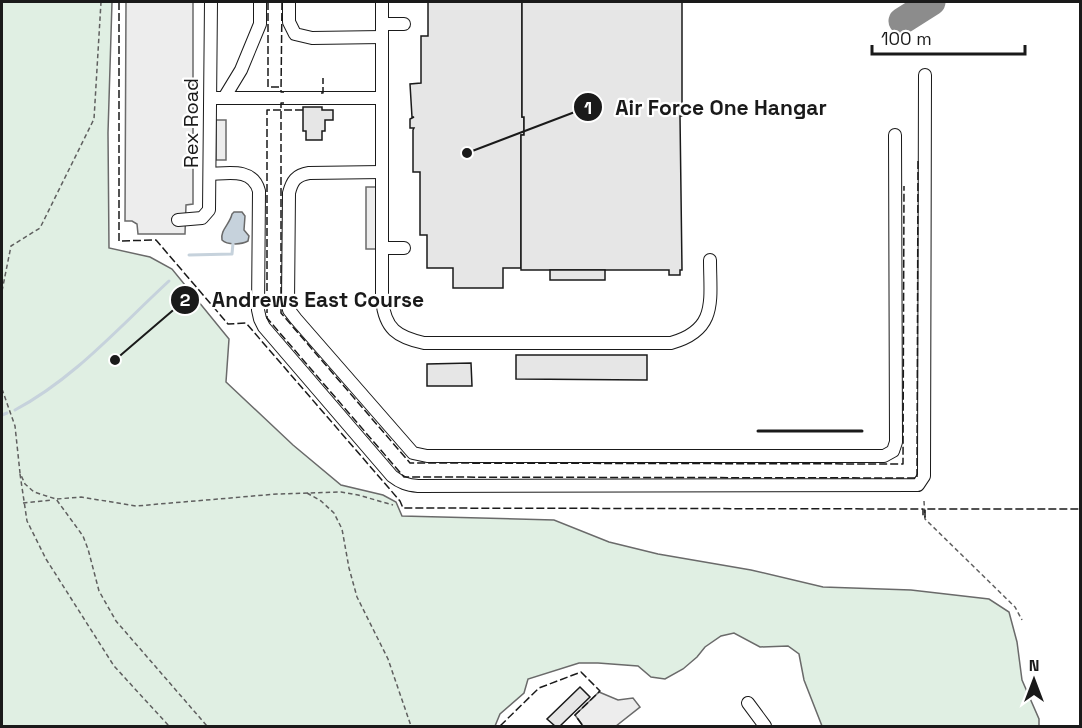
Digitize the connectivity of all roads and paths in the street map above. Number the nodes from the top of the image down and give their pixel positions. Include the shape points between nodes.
1 (101, 2) edge
2 (211, 2) edge
3 (260, 2) edge
4 (289, 2) edge
5 (382, 2) edge
6 (382, 24) junction
7 (404, 24) dead end
8 (382, 37) junction
9 (925, 75) dead end
10 (218, 98) junction
11 (381, 98) junction
12 (895, 135) dead end
13 (382, 172) junction
14 (210, 174) junction
15 (178, 220) dead end
16 (382, 248) junction
17 (404, 248) dead end
18 (710, 260) dead end
19 (2, 291) edge
20 (2, 389) edge
21 (20, 473) junction
22 (306, 492) junction
23 (56, 499) junction
24 (924, 501) dead end
25 (23, 503) junction
26 (393, 505) dead end
27 (1022, 620) dead end
28 (748, 703) dead end
29 (169, 726) edge
30 (207, 726) edge
31 (411, 726) edge
32 (765, 726) edge

1 - 19 path via 94,119 40,228 11,246
2 - 10 street, Rex Road
3 - 10 street via 260,24 241,70
4 - 8 street via 289,22 295,34 312,38
5 - 6 street
6 - 7 street
6 - 8 street
8 - 11 street
9 - 14 street via 924,476 915,486 401,483 260,319 257,183 245,174
10 - 11 street
10 - 14 street, Rex Road
11 - 13 street
12 - 13 street via 896,442 893,451 884,456 413,453 296,320 288,303 289,193 295,179 309,173
13 - 16 street
14 - 15 street, Rex Road via 207,215
16 - 17 street
16 - 18 street via 382,300 388,324 397,334 424,343 671,343 687,338 708,314
20 - 21 path via 15,426
21 - 23 path via 34,492
21 - 25 path
22 - 23 path via 136,506 81,498
22 - 26 path via 341,492
22 - 31 path via 334,513 342,530 357,597 388,659
23 - 25 path
23 - 30 path via 83,536 105,605
24 - 27 path via 925,519 1015,607
25 - 29 path via 35,541 62,587 114,666
28 - 32 street

